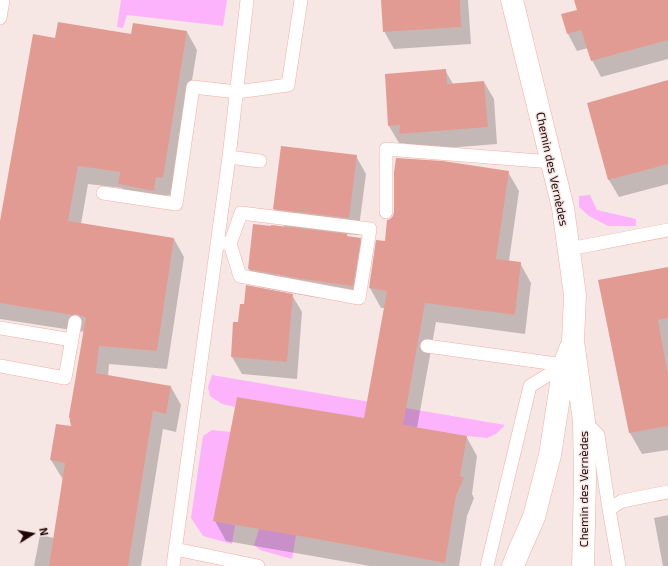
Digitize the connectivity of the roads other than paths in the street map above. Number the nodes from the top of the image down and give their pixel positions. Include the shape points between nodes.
1 (3, 0) edge
2 (247, 0) edge
3 (301, 0) edge
4 (512, 0) edge
5 (0, 18) edge
6 (237, 92) junction
7 (229, 157) junction
8 (260, 161) dead end
9 (552, 162) junction
10 (103, 193) dead end
11 (386, 212) dead end
12 (668, 230) edge
13 (217, 242) junction
14 (230, 244) junction
15 (569, 249) junction
16 (75, 322) dead end
17 (0, 328) edge
18 (72, 340) junction
19 (573, 341) junction
20 (427, 346) dead end
21 (564, 365) junction
22 (0, 366) edge
23 (584, 421) junction
24 (668, 492) edge
25 (609, 509) junction
26 (175, 549) junction
27 (173, 566) edge
28 (258, 566) edge
29 (487, 566) edge
30 (513, 566) edge
31 (583, 566) edge
32 (619, 566) edge

1 - 5 lane
2 - 6 lane
3 - 6 lane via 288,86
4 - 9 street, Chemin des Vernèdes
6 - 7 lane
6 - 10 lane via 193,87 176,204
7 - 8 lane
7 - 13 lane
9 - 11 lane via 386,149
9 - 15 street, Chemin des Vernèdes
12 - 15 lane
13 - 14 lane
13 - 26 lane
14 - 14 lane via 240,276 359,298 370,229 241,213
15 - 19 street, Chemin des Vernèdes via 575,295
16 - 18 lane
17 - 18 lane
18 - 22 lane via 65,378
19 - 21 street, Chemin des Vernèdes
19 - 23 street, Chemin des Vernèdes
20 - 21 lane
21 - 29 lane via 530,386
21 - 30 street, Chemin des Vernèdes via 550,454 534,517
23 - 25 lane via 598,435
23 - 31 street, Chemin des Vernèdes
24 - 25 lane via 622,501
25 - 32 lane
26 - 27 lane
26 - 28 lane

